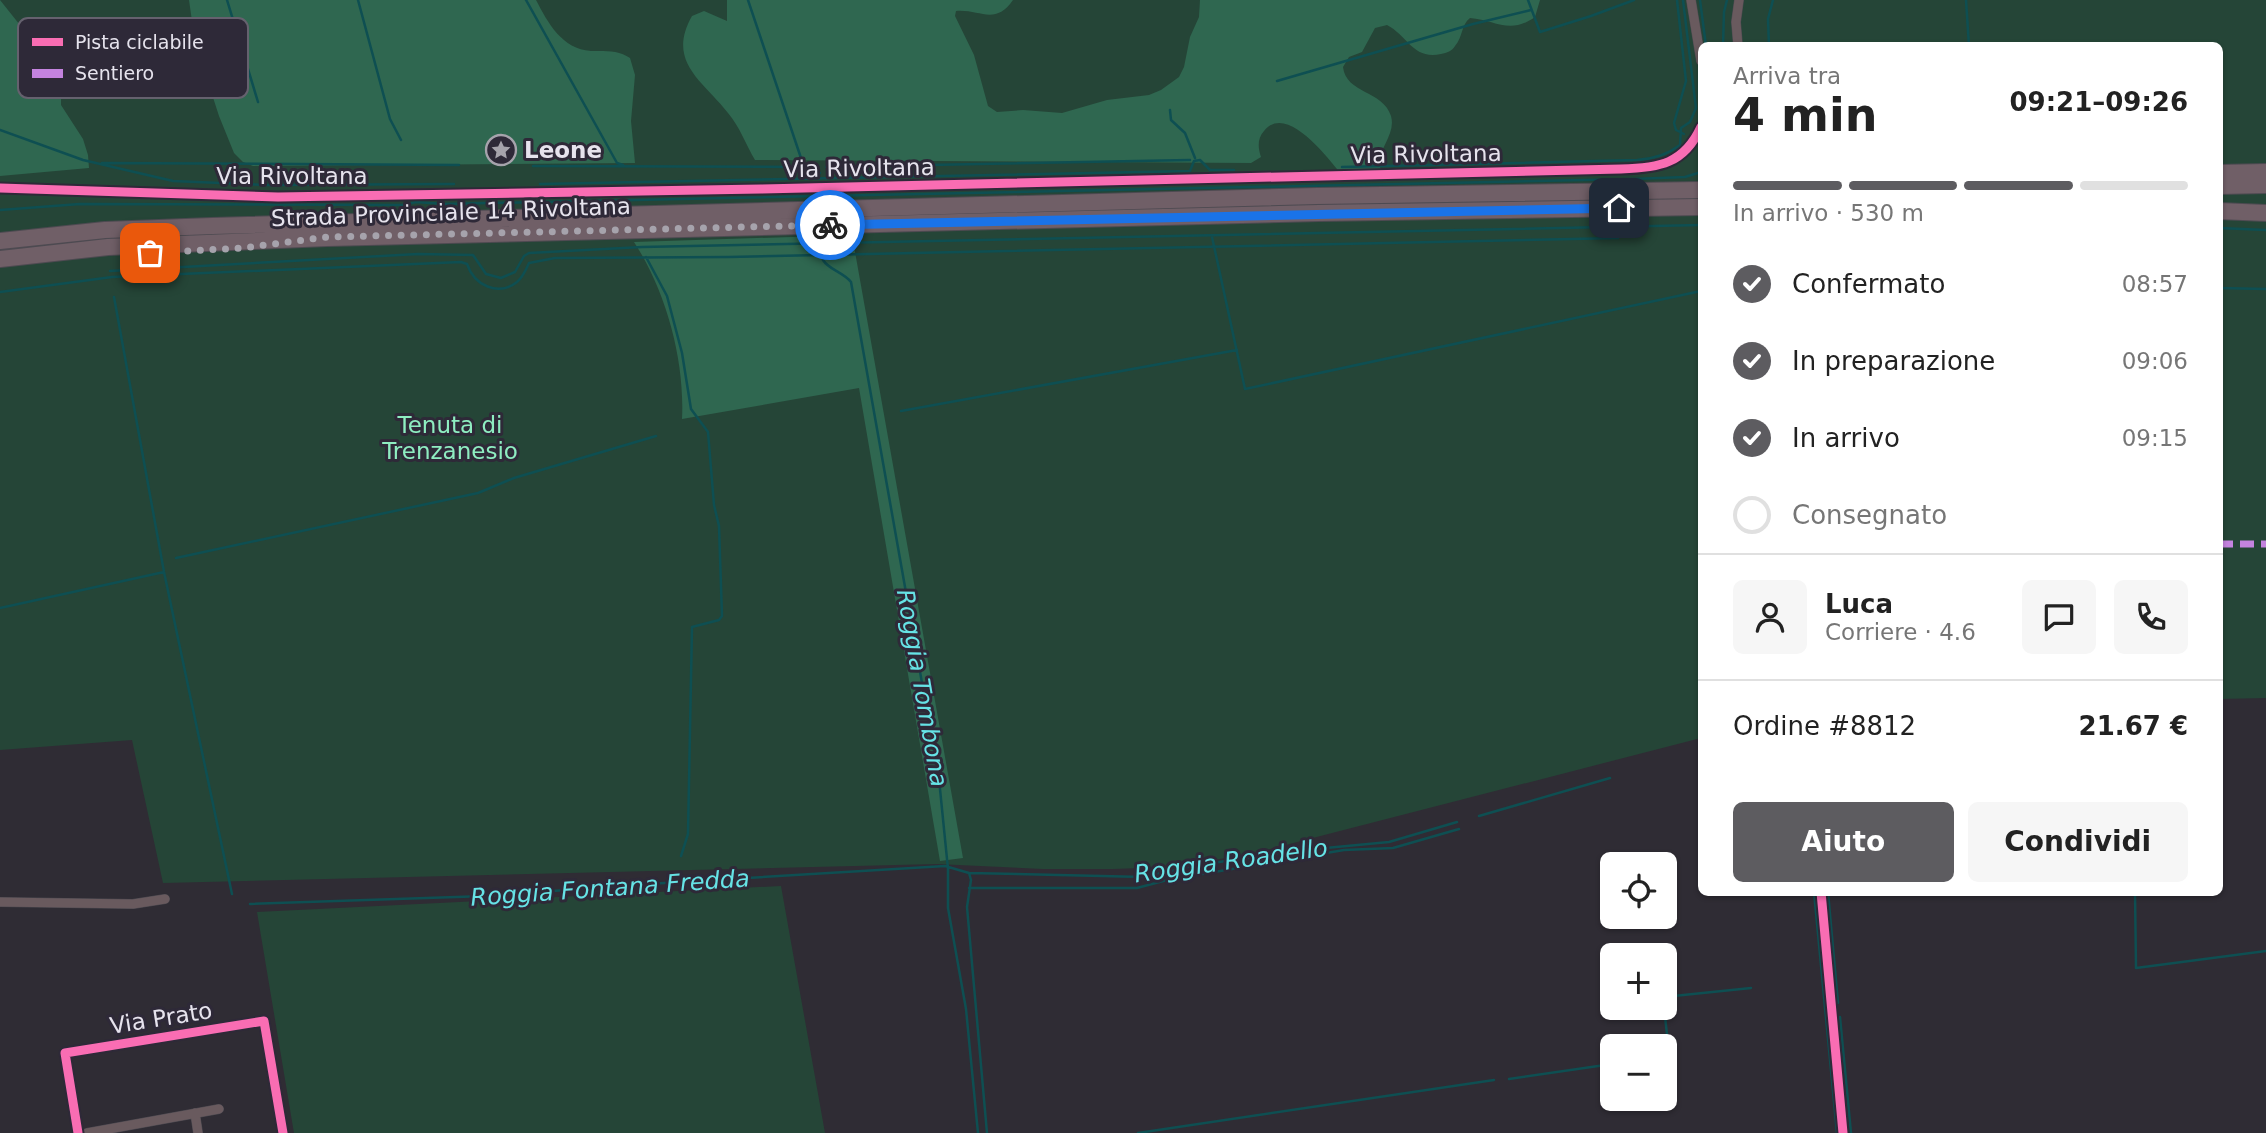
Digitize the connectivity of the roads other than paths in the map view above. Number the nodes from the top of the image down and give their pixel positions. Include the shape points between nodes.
1 (1692, 0) edge
2 (1739, 0) edge
3 (1698, 42) edge
4 (1738, 42) edge
5 (1698, 132) edge
6 (2266, 172) edge
7 (2223, 173) edge
8 (2266, 185) edge
9 (2223, 186) edge
10 (0, 188) edge
11 (1698, 190) edge
12 (2223, 203) edge
13 (2266, 203) edge
14 (1698, 207) edge
15 (2223, 211) edge
16 (2266, 213) edge
17 (327, 237) junction
18 (0, 241) edge
19 (0, 259) edge
20 (0, 267) edge
21 (1821, 896) edge
22 (165, 899) dead end
23 (0, 902) edge
24 (219, 1109) dead end
25 (195, 1113) junction
26 (78, 1133) edge
27 (87, 1133) edge
28 (198, 1133) edge
29 (283, 1133) edge
30 (1843, 1133) edge

1 - 3 street
2 - 4 street
5 - 10 street, Via Rivoltana via 1674,159 1653,167 1622,169 318,196
6 - 7 highway
8 - 9 highway
11 - 18 highway, Strada Provinciale 14 Rivoltana via 222,225
12 - 13 highway
14 - 17 highway, Strada Provinciale 14 Rivoltana
15 - 16 highway
17 - 19 highway, Strada Provinciale 14 Rivoltana via 108,247
17 - 20 highway
21 - 30 street
22 - 23 street via 133,904
24 - 25 street
25 - 27 street
25 - 28 street
26 - 29 street, Via Prato via 65,1053 264,1021

